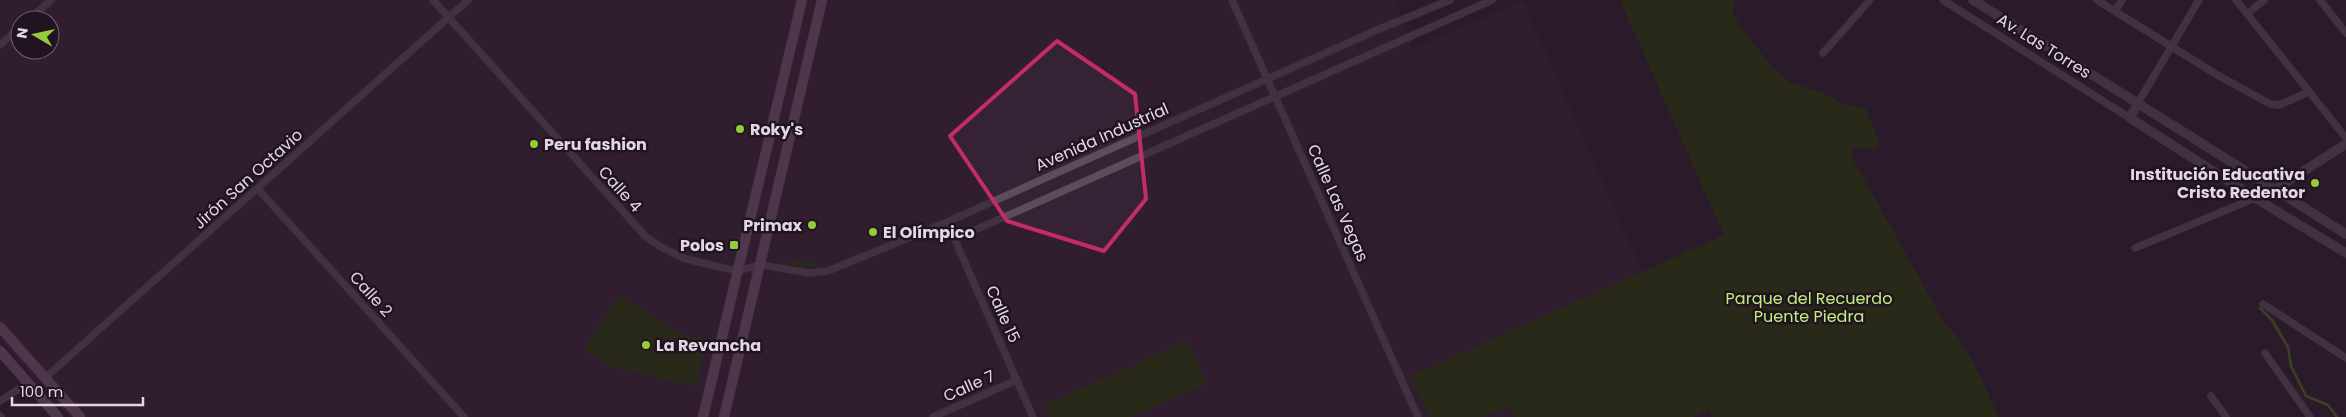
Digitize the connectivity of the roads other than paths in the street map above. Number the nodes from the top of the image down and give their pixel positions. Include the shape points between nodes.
1 (51, 0) edge
2 (433, 0) edge
3 (468, 0) edge
4 (802, 0) edge
5 (822, 0) edge
6 (1232, 0) edge
7 (1450, 0) edge
8 (1492, 0) edge
9 (1870, 0) edge
10 (1943, 0) edge
11 (1973, 0) edge
12 (2097, 0) edge
13 (2122, 0) edge
14 (2198, 0) edge
15 (2236, 0) edge
16 (2264, 0) edge
17 (2320, 0) edge
18 (40, 10) edge
19 (2115, 11) junction
20 (2247, 14) junction
21 (449, 17) junction
22 (2346, 33) edge
23 (10, 36) edge
24 (0, 45) edge
25 (2172, 45) junction
26 (1823, 53) dead end
27 (1268, 80) junction
28 (2309, 92) junction
29 (1275, 95) junction
30 (2138, 103) junction
31 (2130, 118) junction
32 (2346, 138) edge
33 (2346, 144) edge
34 (258, 189) junction
35 (2274, 190) junction
36 (2255, 198) junction
37 (947, 222) junction
38 (2346, 234) edge
39 (955, 240) junction
40 (2135, 248) dead end
41 (2346, 253) edge
42 (760, 265) junction
43 (738, 271) junction
44 (2264, 304) dead end
45 (0, 326) edge
46 (0, 351) edge
47 (2265, 353) dead end
48 (2346, 358) edge
49 (45, 378) junction
50 (1017, 380) junction
51 (28, 383) junction
52 (2211, 396) dead end
53 (0, 400) edge
54 (58, 417) edge
55 (80, 417) edge
56 (464, 417) edge
57 (703, 417) edge
58 (724, 417) edge
59 (933, 417) edge
60 (1033, 417) edge
61 (1418, 417) edge
62 (2226, 417) edge
63 (2310, 417) edge

1 - 18 street
2 - 21 street, Calle 4
3 - 21 street, Jirón San Octavio
4 - 43 main road
5 - 42 main road
6 - 27 street, Calle Las Vegas
7 - 27 street, Avenida Industrial
8 - 29 street
9 - 26 street
10 - 31 street, Av. Las Torres
11 - 30 street, Av. Las Torres
12 - 19 street
13 - 19 street
14 - 25 street
15 - 20 street
16 - 20 street
17 - 22 street
19 - 25 street
20 - 28 street
21 - 34 street, Jirón San Octavio
21 - 43 street, Calle 4 via 646,237 679,256
23 - 24 street
25 - 28 street via 2270,104 2279,104
25 - 30 street
27 - 29 street, Calle Las Vegas
27 - 37 street, Avenida Industrial
28 - 32 street
29 - 39 street
29 - 61 street, Calle Las Vegas
30 - 31 street
30 - 35 street, Av. Las Torres
31 - 36 street, Av. Las Torres
33 - 35 street
34 - 49 street, Jirón San Octavio
34 - 56 street, Calle 2
35 - 36 street
35 - 38 street, Av. Las Torres
36 - 40 street
36 - 41 street, Av. Las Torres
37 - 39 street, Calle 15
37 - 42 street, Avenida Industrial via 828,271 810,274
39 - 50 street, Calle 15
42 - 43 street, Calle 4
42 - 58 main road
43 - 57 main road
44 - 48 street
45 - 49 main road
46 - 51 main road
47 - 63 street
49 - 55 main road
50 - 59 street, Calle 7
50 - 60 street, Calle 15
51 - 53 street
51 - 54 main road
52 - 62 street

